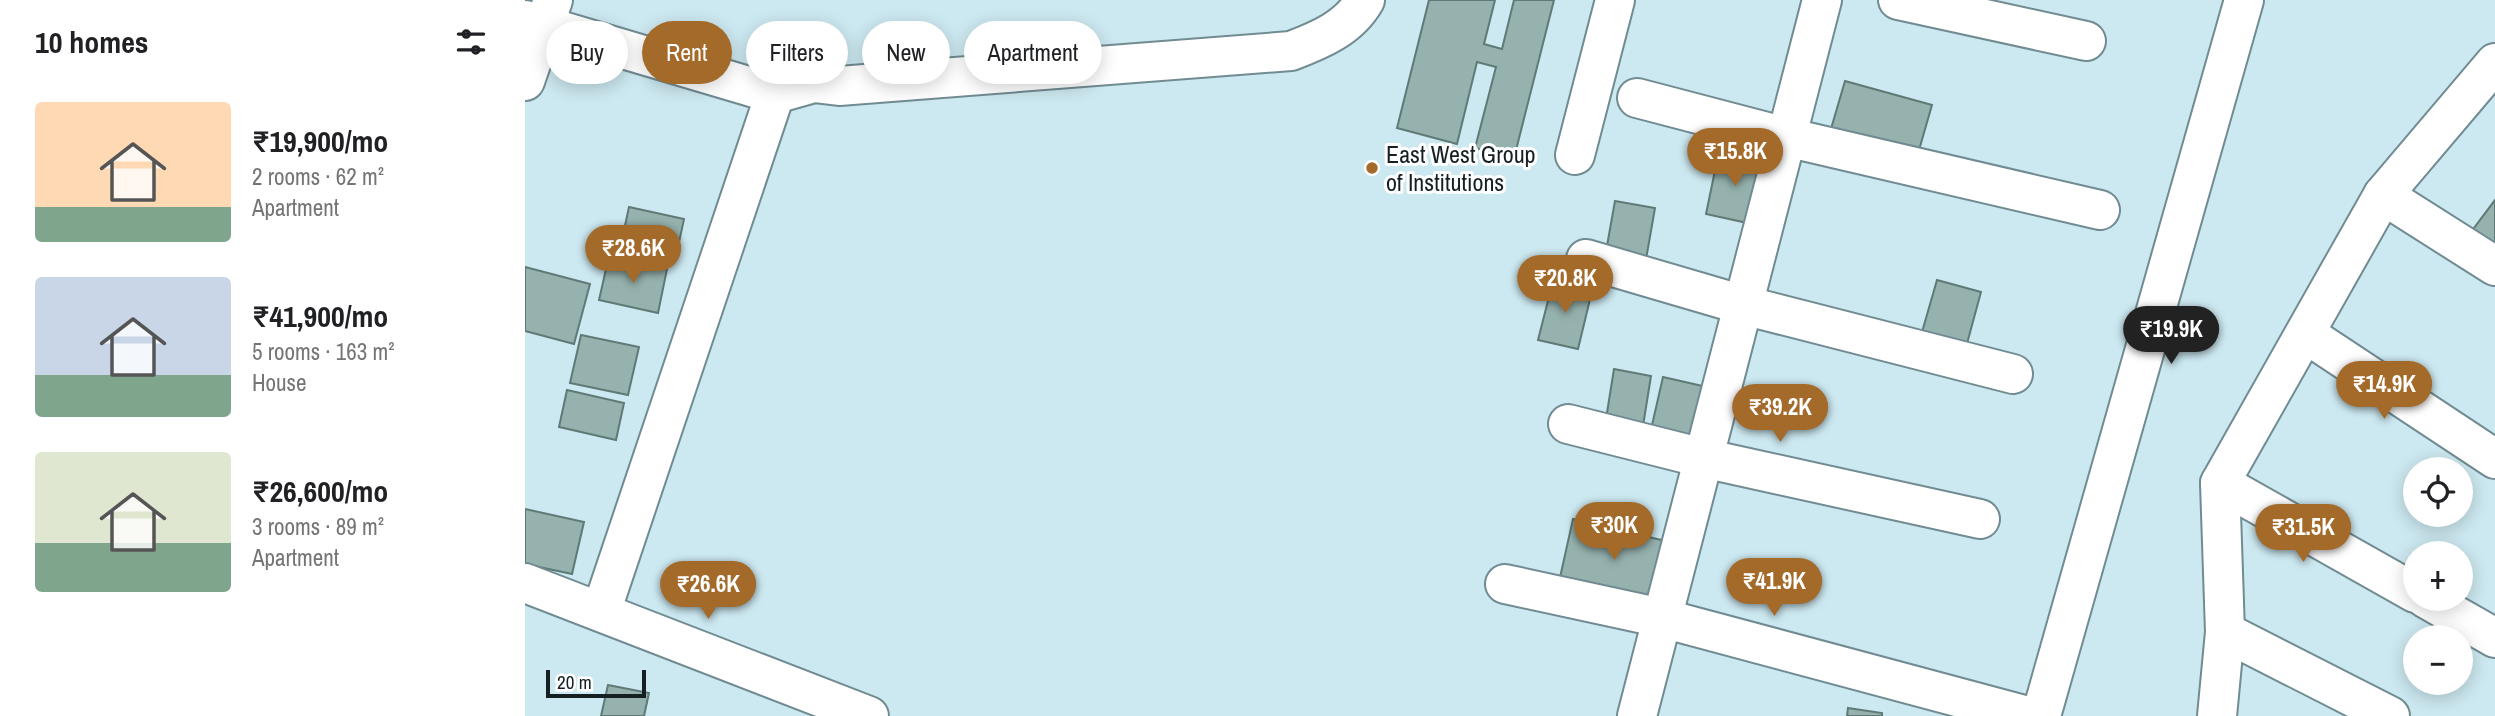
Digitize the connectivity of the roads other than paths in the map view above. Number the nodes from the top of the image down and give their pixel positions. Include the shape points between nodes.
1 (1365, 0) edge
2 (1615, 0) edge
3 (1822, 0) edge
4 (1898, 0) edge
5 (2244, 0) edge
6 (541, 15) edge
7 (2086, 41) dead end
8 (2495, 63) edge
9 (525, 81) edge
10 (775, 94) junction
11 (1637, 97) dead end
12 (1786, 137) junction
13 (1574, 155) dead end
14 (2383, 195) junction
15 (2100, 210) dead end
16 (1586, 259) dead end
17 (2495, 266) edge
18 (1743, 304) junction
19 (2306, 334) junction
20 (2013, 374) dead end
21 (1568, 424) dead end
22 (1703, 458) junction
23 (2495, 459) edge
24 (2220, 483) junction
25 (1980, 519) dead end
26 (525, 583) edge
27 (1505, 584) dead end
28 (2403, 586) edge
29 (2448, 611) edge
30 (601, 612) junction
31 (1662, 618) junction
32 (2225, 632) junction
33 (2495, 638) edge
34 (869, 716) edge
35 (1637, 716) edge
36 (2028, 716) edge
37 (2041, 716) edge
38 (2217, 716) edge
39 (2390, 716) edge

1 - 10 street via 1330,36 1291,51 839,86 814,83
2 - 13 street
3 - 12 street
4 - 7 street
5 - 37 street
6 - 9 street
6 - 10 street
8 - 14 street
10 - 30 street
11 - 12 street
12 - 15 street
12 - 18 street
14 - 17 street
14 - 19 street
16 - 18 street
18 - 20 street
18 - 22 street
19 - 23 street
19 - 24 street
21 - 22 street
22 - 25 street
22 - 31 street
24 - 28 street
24 - 32 street
26 - 30 street
27 - 31 street
29 - 33 street
30 - 34 street
31 - 35 street
31 - 36 street
32 - 38 street
32 - 39 street

